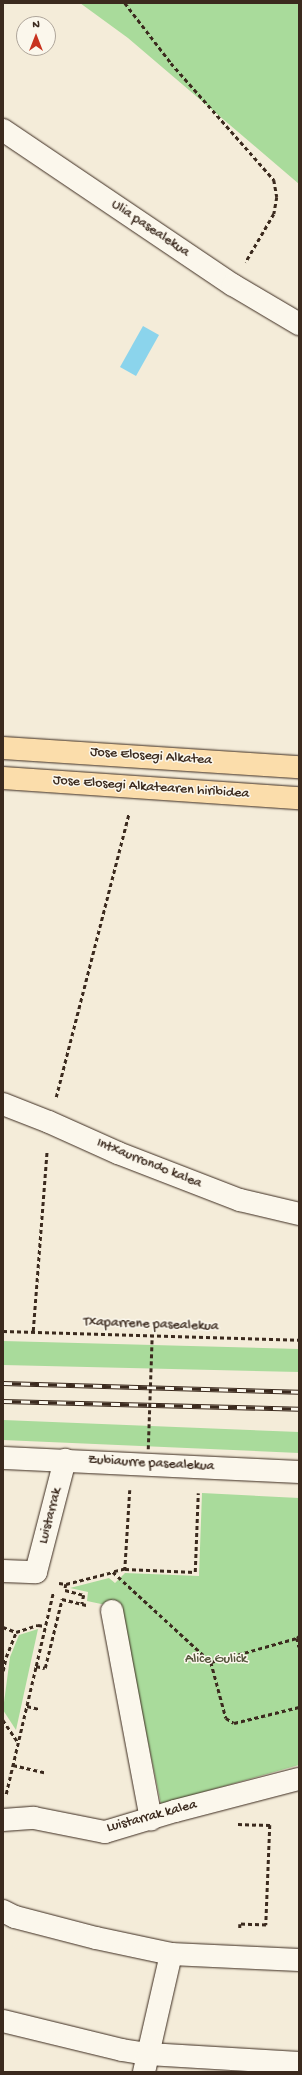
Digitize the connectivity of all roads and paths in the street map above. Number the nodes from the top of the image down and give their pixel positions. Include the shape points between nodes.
1 (125, 3) edge
2 (3, 130) edge
3 (233, 285) junction
4 (299, 324) edge
5 (3, 748) edge
6 (299, 767) edge
7 (3, 778) edge
8 (299, 798) edge
9 (130, 811) dead end
10 (3, 1104) edge
11 (49, 1122) junction
12 (299, 1214) edge
13 (3, 1331) edge
14 (33, 1332) junction
15 (152, 1335) junction
16 (299, 1340) edge
17 (148, 1449) dead end
18 (3, 1458) edge
19 (65, 1460) junction
20 (299, 1472) edge
21 (130, 1484) dead end
22 (198, 1488) dead end
23 (125, 1569) junction
24 (3, 1571) edge
25 (36, 1572) junction
26 (113, 1572) junction
27 (56, 1582) junction
28 (66, 1584) junction
29 (82, 1604) junction
30 (112, 1611) joint
31 (46, 1626) junction
32 (3, 1627) edge
33 (16, 1632) junction
34 (298, 1637) edge
35 (52, 1641) junction
36 (55, 1642) dead end
37 (299, 1647) edge
38 (4, 1658) edge
39 (211, 1662) junction
40 (36, 1666) junction
41 (3, 1671) edge
42 (27, 1706) junction
43 (299, 1707) edge
44 (39, 1709) dead end
45 (3, 1720) edge
46 (18, 1743) junction
47 (13, 1765) junction
48 (44, 1772) dead end
49 (299, 1779) edge
50 (4, 1810) edge
51 (151, 1818) junction
52 (233, 1824) dead end
53 (3, 1911) edge
54 (240, 1924) dead end
55 (171, 1954) junction
56 (299, 1960) edge
57 (3, 2022) edge
58 (146, 2063) edge
59 (299, 2063) edge

1 - 3 path via 171,63 274,180 277,197 274,214
2 - 3 street, Ulia pasealekua
3 - 4 street, Ulia pasealekua
5 - 6 main road, Jose Elosegi Alkatea
7 - 8 main road, Jose Elosegi Alkatearen hiribidea
9 - 11 path
10 - 11 street, Intxaurrondo kalea
11 - 12 street, Intxaurrondo kalea via 118,1153 227,1195
11 - 14 path
13 - 14 path, Txaparrene pasealekua
14 - 15 path, Txaparrene pasealekua
15 - 16 path, Txaparrene pasealekua
15 - 17 path, bridge
18 - 19 street, Zubiaurre pasealekua
19 - 20 street, Zubiaurre pasealekua
19 - 25 street, Luistarrak
21 - 23 path
22 - 23 path via 195,1572
23 - 26 path
24 - 25 street
25 - 27 path
26 - 28 path
26 - 39 path
27 - 28 path
27 - 31 path
28 - 29 path via 65,1590 84,1595
29 - 30 path
29 - 35 path via 62,1599
30 - 51 street
31 - 33 path via 38,1625
31 - 40 path
32 - 33 path
33 - 38 path
34 - 37 path
34 - 39 path
35 - 36 path
35 - 40 path via 45,1668
38 - 41 path
39 - 43 path via 226,1718 234,1724
40 - 42 path
42 - 44 path
42 - 46 path
45 - 46 path
46 - 47 path
47 - 48 path
47 - 50 path
49 - 51 street, Luistarrak kalea
50 - 51 street, Luistarrak kalea via 106,1832
52 - 54 path via 270,1825 266,1925
53 - 55 street via 15,1917 96,1938
55 - 56 street
55 - 58 street
57 - 58 street via 122,2050
58 - 59 street

